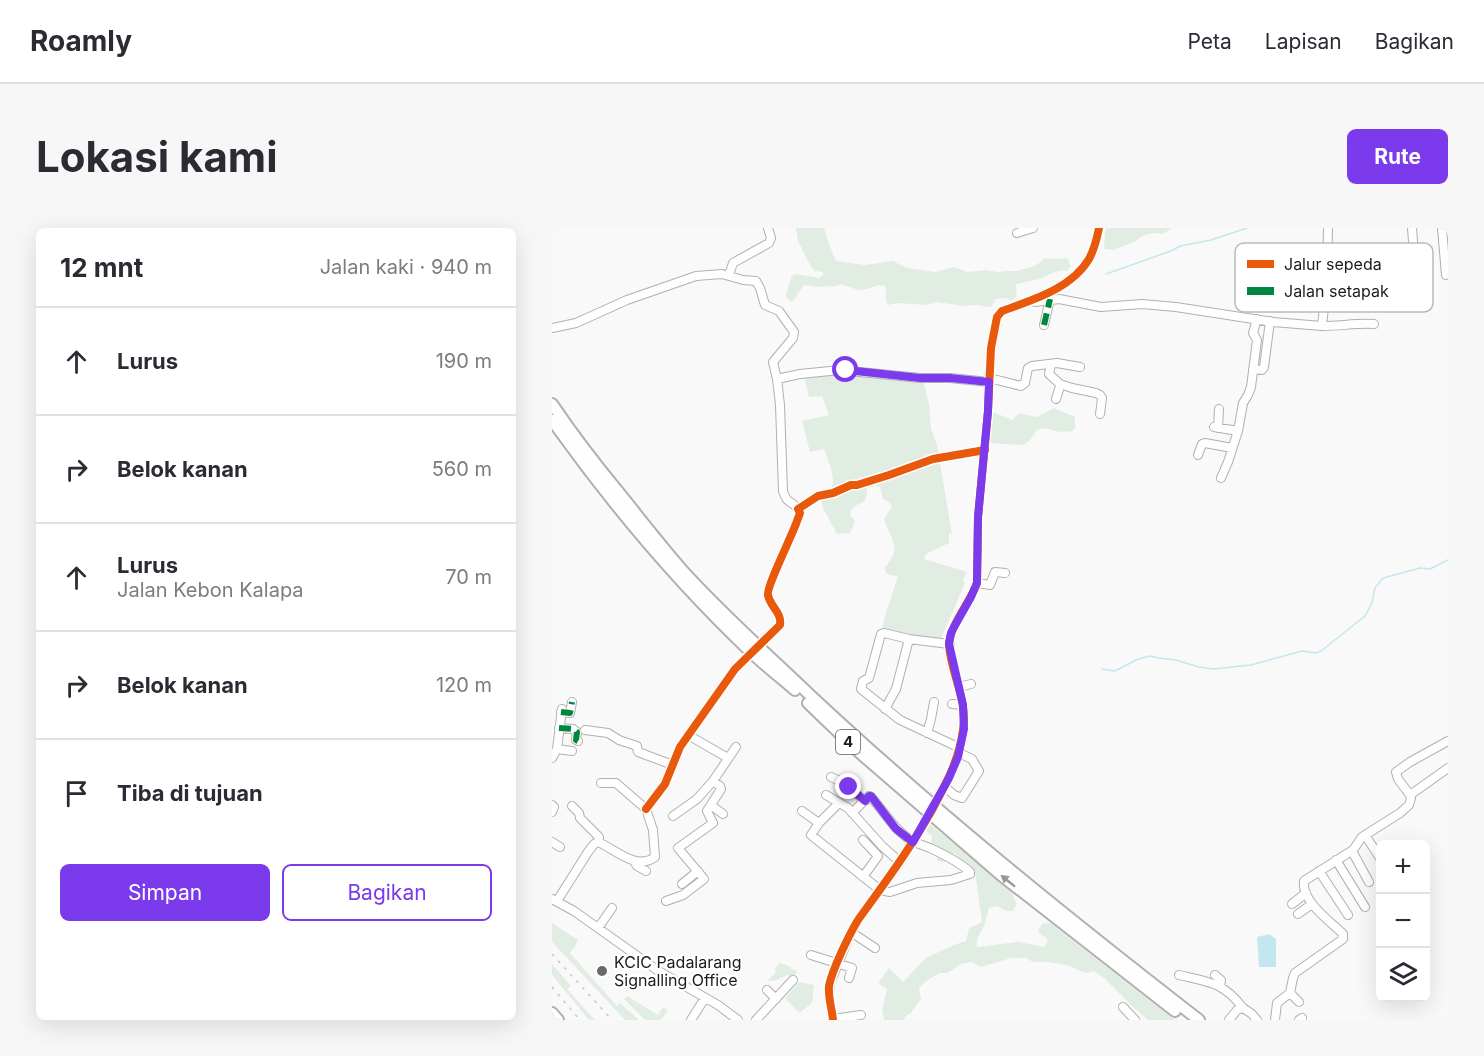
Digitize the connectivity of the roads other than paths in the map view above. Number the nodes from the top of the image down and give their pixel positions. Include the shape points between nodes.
1 (768, 228) edge
2 (1033, 228) edge
3 (1099, 228) edge
4 (1412, 228) edge
5 (1442, 228) edge
6 (1017, 233) dead end
7 (1413, 243) edge
8 (1446, 274) dead end
9 (729, 275) junction
10 (1050, 299) junction
11 (1030, 301) junction
12 (1323, 312) edge
13 (1257, 320) junction
14 (1270, 321) junction
15 (1374, 324) dead end
16 (1044, 325) dead end
17 (1322, 326) junction
18 (552, 328) edge
19 (1051, 364) junction
20 (1080, 367) dead end
21 (1254, 369) junction
22 (777, 379) junction
23 (989, 380) junction
24 (1060, 384) junction
25 (1056, 399) dead end
26 (552, 404) edge
27 (1219, 410) dead end
28 (1100, 414) dead end
29 (552, 420) edge
30 (1238, 431) junction
31 (1232, 448) junction
32 (985, 450) junction
33 (1198, 455) dead end
34 (1221, 478) dead end
35 (798, 509) junction
36 (1005, 573) dead end
37 (977, 583) junction
38 (909, 639) junction
39 (949, 644) junction
40 (971, 684) dead end
41 (959, 687) junction
42 (572, 702) dead end
43 (934, 702) dead end
44 (952, 704) dead end
45 (963, 705) junction
46 (885, 709) junction
47 (559, 728) junction
48 (585, 730) dead end
49 (927, 733) junction
50 (688, 735) junction
51 (578, 741) dead end
52 (1448, 741) edge
53 (736, 747) dead end
54 (556, 749) junction
55 (572, 751) dead end
56 (959, 751) junction
57 (552, 758) edge
58 (728, 758) junction
59 (673, 765) junction
60 (1448, 768) edge
61 (831, 777) dead end
62 (713, 781) junction
63 (601, 783) dead end
64 (943, 790) junction
65 (826, 795) dead end
66 (1410, 795) junction
67 (865, 801) junction
68 (839, 803) junction
69 (552, 805) edge
70 (572, 806) dead end
71 (712, 806) junction
72 (646, 809) junction
73 (802, 811) dead end
74 (552, 812) edge
75 (852, 813) junction
76 (723, 814) dead end
77 (673, 816) dead end
78 (819, 823) junction
79 (1365, 835) junction
80 (863, 840) dead end
81 (598, 842) junction
82 (913, 842) junction
83 (1352, 851) junction
84 (1376, 852) edge
85 (1336, 860) junction
86 (634, 861) junction
87 (900, 862) junction
88 (646, 871) dead end
89 (698, 871) junction
90 (1319, 871) junction
91 (863, 877) junction
92 (1369, 882) dead end
93 (682, 884) dead end
94 (880, 890) junction
95 (1306, 893) junction
96 (555, 900) edge
97 (666, 901) dead end
98 (1292, 904) dead end
99 (1312, 904) junction
100 (1365, 907) dead end
101 (612, 908) dead end
102 (1298, 914) dead end
103 (1348, 915) dead end
104 (598, 928) junction
105 (851, 932) junction
106 (875, 948) dead end
107 (811, 955) dead end
108 (837, 964) junction
109 (1179, 975) dead end
110 (1215, 975) dead end
111 (849, 978) dead end
112 (793, 981) dead end
113 (1220, 987) junction
114 (767, 990) dead end
115 (1290, 993) junction
116 (705, 998) junction
117 (776, 999) junction
118 (1299, 1002) dead end
119 (1123, 1007) dead end
120 (1239, 1010) junction
121 (1276, 1011) junction
122 (552, 1012) edge
123 (861, 1016) dead end
124 (833, 1019) edge
125 (558, 1020) edge
126 (691, 1020) edge
127 (738, 1020) edge
128 (756, 1020) edge
129 (1135, 1020) edge
130 (1187, 1020) edge
131 (1199, 1020) edge
132 (1229, 1020) edge
133 (1257, 1020) edge
134 (1275, 1020) edge
135 (1283, 1020) edge

1 - 9 street via 769,243 733,264
2 - 6 street
3 - 11 street via 1091,255 1082,268 1057,288
4 - 7 street
5 - 8 street
9 - 18 street via 696,276 576,323
9 - 22 street via 757,282 765,305 779,311 794,332 774,360
10 - 11 street
10 - 13 street via 1095,307 1176,307
10 - 16 street
11 - 23 street via 1002,311 997,317
12 - 17 street
13 - 14 street
13 - 21 street via 1253,333 1257,340
14 - 17 street
14 - 21 street via 1264,367
15 - 17 street
19 - 20 street
19 - 23 street via 1028,368 1021,386
19 - 24 street via 1049,374
21 - 30 street
22 - 23 street via 840,370
22 - 35 street via 783,491 789,503
23 - 32 street
24 - 25 street
24 - 28 street via 1100,395
26 - 131 highway, 4 via 683,571 720,610 924,797
27 - 30 street via 1216,428
130 -> 29 highway, 4 via 1002,875 754,655 640,532
30 - 31 street
31 - 33 street via 1203,443
31 - 34 street
32 - 35 street via 933,459 818,496
32 - 37 street
35 - 50 street, bridge via 800,513 767,592 780,625 735,669
36 - 37 street via 995,572 990,585
37 - 39 street
38 - 39 street
38 - 46 street via 896,689
38 - 46 street via 881,634 869,678 863,681 861,690
39 - 41 street
40 - 41 street
41 - 45 street
42 - 47 street via 570,713 561,710
43 - 49 street
44 - 45 street
45 - 56 street via 964,729
46 - 49 street
47 - 51 street via 577,731
47 - 54 street
48 - 59 street via 608,733 637,746 638,752
49 - 56 street
50 - 58 street
50 - 59 street
52 - 66 street via 1396,772
53 - 58 street
54 - 55 street
54 - 57 street
56 - 64 street
56 - 64 street via 972,759 979,771 962,798
58 - 62 street
59 - 72 street via 665,784
60 - 66 street
61 - 67 street
62 - 71 street via 721,789
62 - 77 street via 697,799
63 - 72 street via 616,783
64 - 82 street, bridge
65 - 68 street
66 - 79 street via 1405,809
67 - 75 street
67 - 82 street via 871,796 896,829
68 - 75 street
68 - 78 street
69 - 74 street
70 - 81 street
71 - 76 street
71 - 89 street via 707,813 714,823 678,848
72 - 86 street via 655,856 645,862
73 - 78 street
75 - 87 street
78 - 91 street via 812,837
79 - 83 street
79 - 84 street
80 - 91 street via 878,856
81 - 86 street
81 - 96 street
82 - 87 street
82 - 94 street via 956,862 970,874 890,892
83 - 85 street
83 - 92 street
85 - 90 street
85 - 100 street
86 - 88 street
87 - 94 street
89 - 93 street
89 - 97 street via 704,880
90 - 95 street via 1304,881
90 - 103 street
91 - 94 street
94 - 105 street
95 - 98 street
95 - 99 street
96 - 104 street
99 - 102 street
99 - 115 street via 1343,934 1343,939 1298,970
101 - 104 street
104 - 116 street
105 - 106 street
105 - 108 street
107 - 108 street
108 - 111 street via 852,969
108 - 124 street via 829,987
109 - 113 street
110 - 113 street via 1221,980
112 - 117 street
113 - 120 street via 1232,995
114 - 117 street
115 - 118 street
115 - 121 street via 1278,1002
116 - 126 street
116 - 127 street
117 - 128 street
119 - 129 street
120 - 132 street
120 - 133 street
121 - 134 street
121 - 135 street
122 - 125 highway
123 - 124 street

